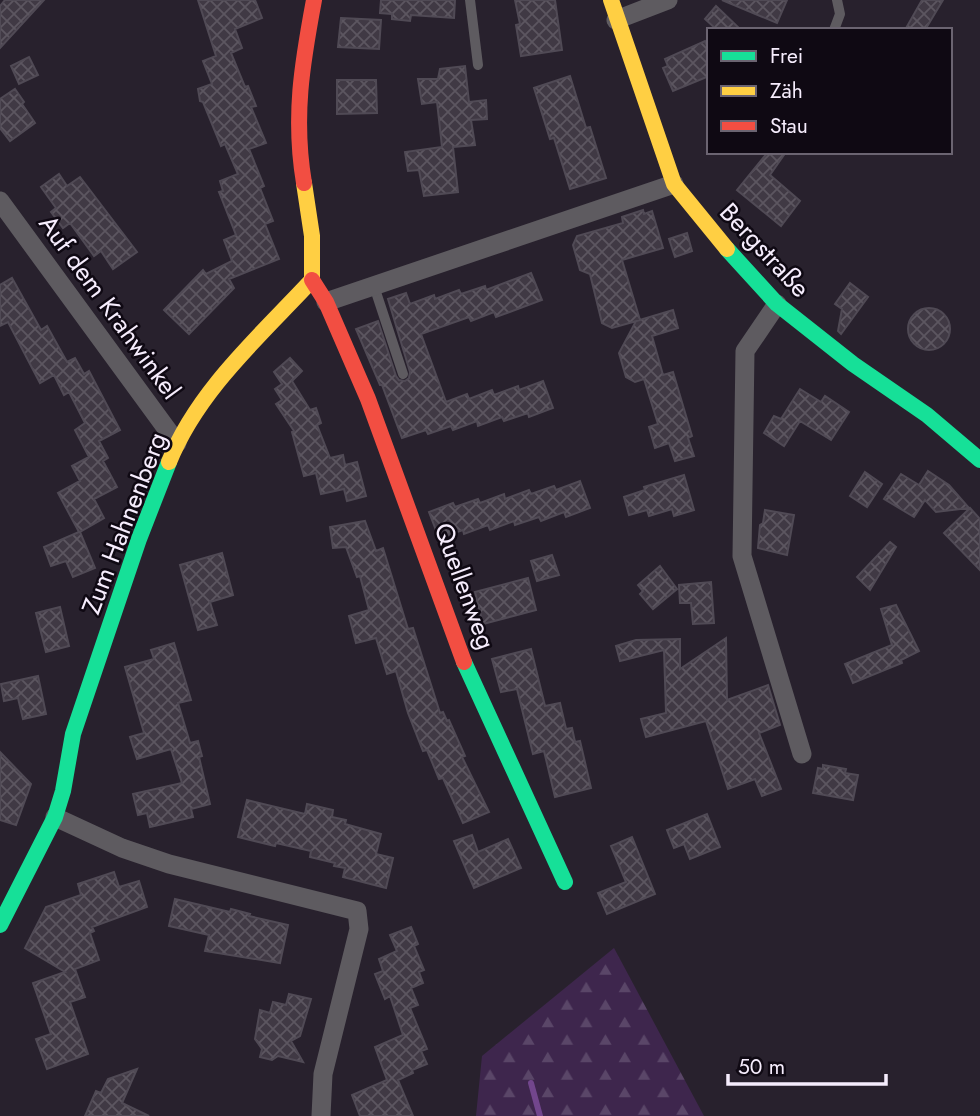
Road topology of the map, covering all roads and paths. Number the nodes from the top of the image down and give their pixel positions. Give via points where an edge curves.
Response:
1 (314, 0) edge
2 (470, 0) edge
3 (611, 0) edge
4 (668, 0) edge
5 (837, 0) edge
6 (616, 20) junction
7 (835, 28) edge
8 (478, 65) dead end
9 (674, 184) junction
10 (0, 201) edge
11 (312, 280) junction
12 (374, 286) junction
13 (326, 302) junction
14 (777, 304) junction
15 (403, 374) dead end
16 (177, 443) junction
17 (980, 460) edge
18 (802, 754) dead end
19 (55, 817) junction
20 (565, 882) dead end
21 (2, 915) edge
22 (321, 1116) edge

1 - 11 street via 301,68 298,146 312,236
2 - 8 lane
3 - 6 street, Bergstraße
4 - 6 street
5 - 7 lane via 840,14
6 - 9 street, Bergstraße
9 - 12 street
9 - 14 street, Bergstraße
10 - 16 street, Auf dem Krahwinkel
11 - 13 street, Quellenweg
11 - 16 street, Zum Hahnenberg via 215,384
12 - 13 street
12 - 15 lane
13 - 20 street, Quellenweg via 378,426 463,660
14 - 17 street, Bergstraße
14 - 18 street via 746,351 742,556
16 - 19 street, Zum Hahnenberg via 73,734
19 - 21 street, Zum Hahnenberg
19 - 22 street via 169,864 357,911 359,929 323,1074

